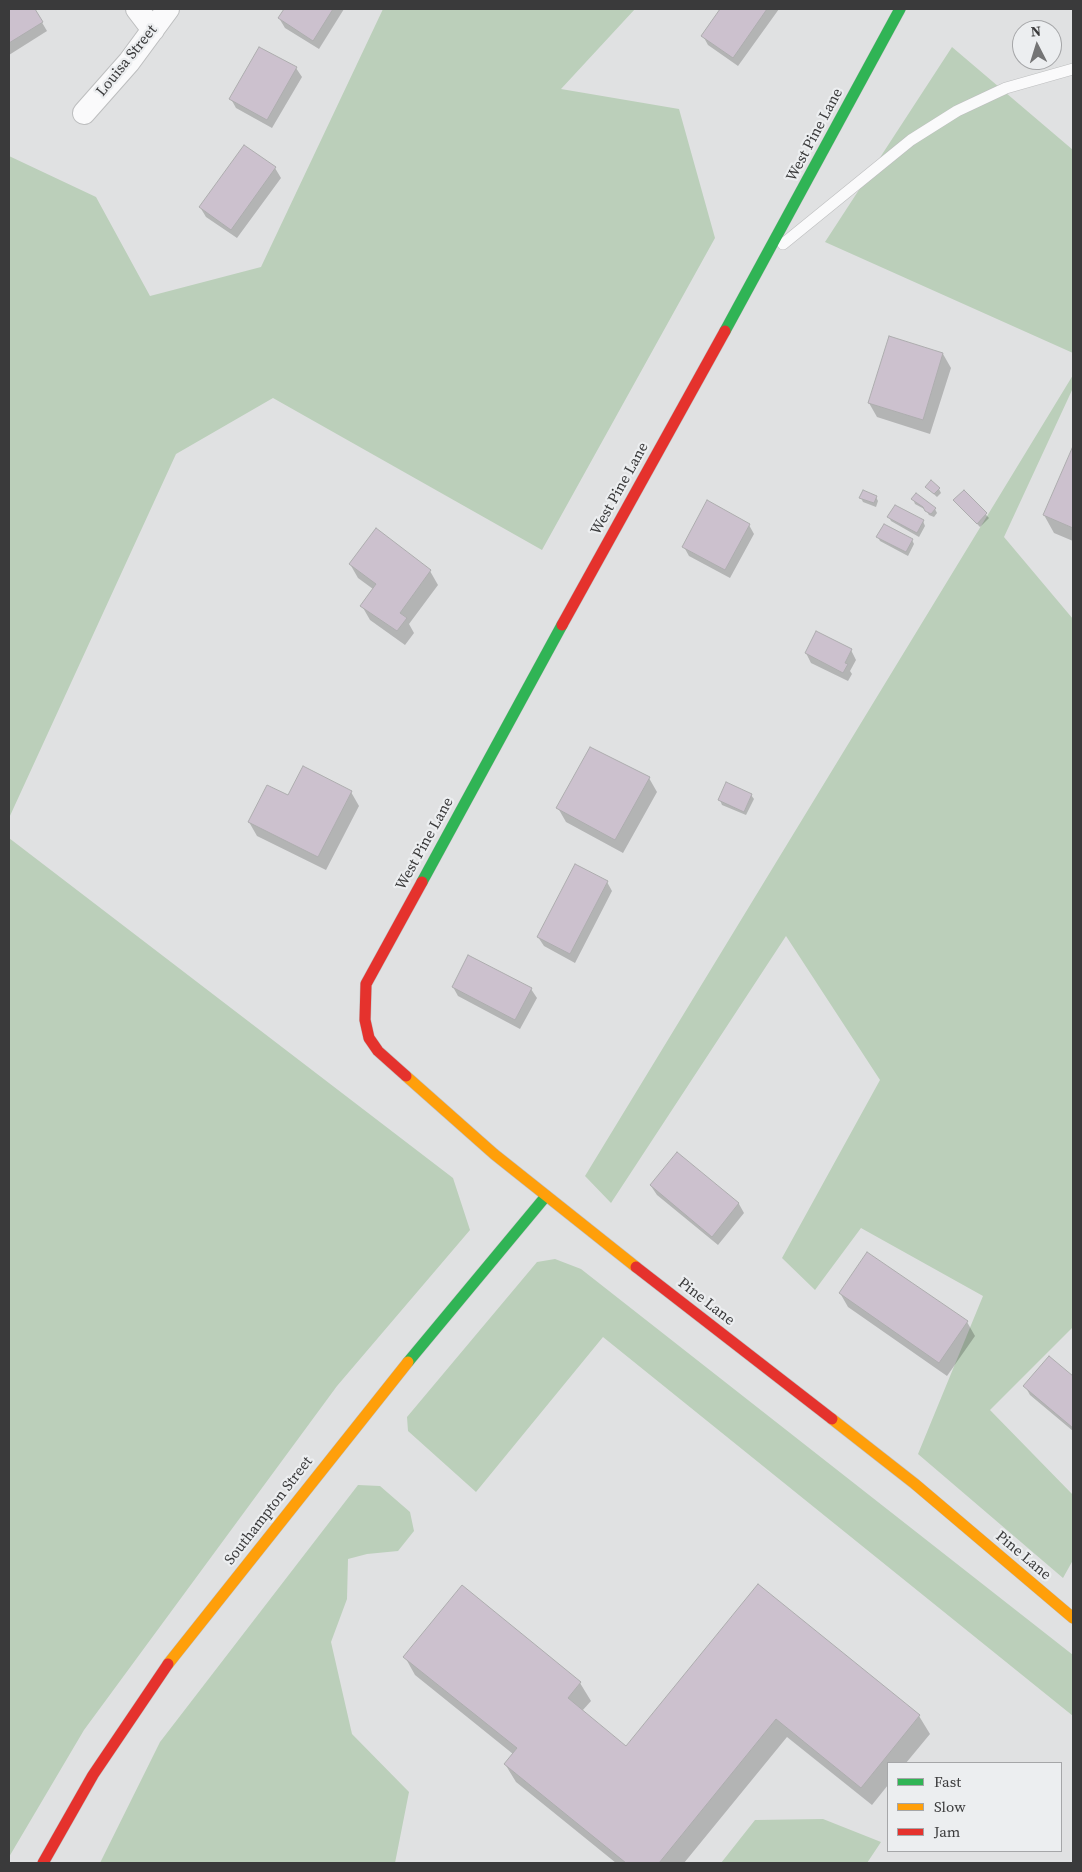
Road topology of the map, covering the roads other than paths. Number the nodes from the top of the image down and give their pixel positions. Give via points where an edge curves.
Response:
1 (137, 9) edge
2 (168, 9) edge
3 (900, 9) edge
4 (153, 30) junction
5 (1073, 69) edge
6 (84, 113) dead end
7 (766, 258) junction
8 (366, 984) joint
9 (546, 1196) junction
10 (1073, 1618) edge
11 (43, 1863) edge

1 - 4 street
2 - 4 street, Louisa Street
3 - 7 street, West Pine Lane
4 - 6 street, Louisa Street
5 - 7 lane via 1006,88 949,116 911,140
7 - 8 street, West Pine Lane
8 - 9 street, Pine Lane via 365,1020 378,1052
9 - 10 street, Pine Lane via 915,1484
9 - 11 street, Southampton Street via 382,1391 158,1678 93,1775

